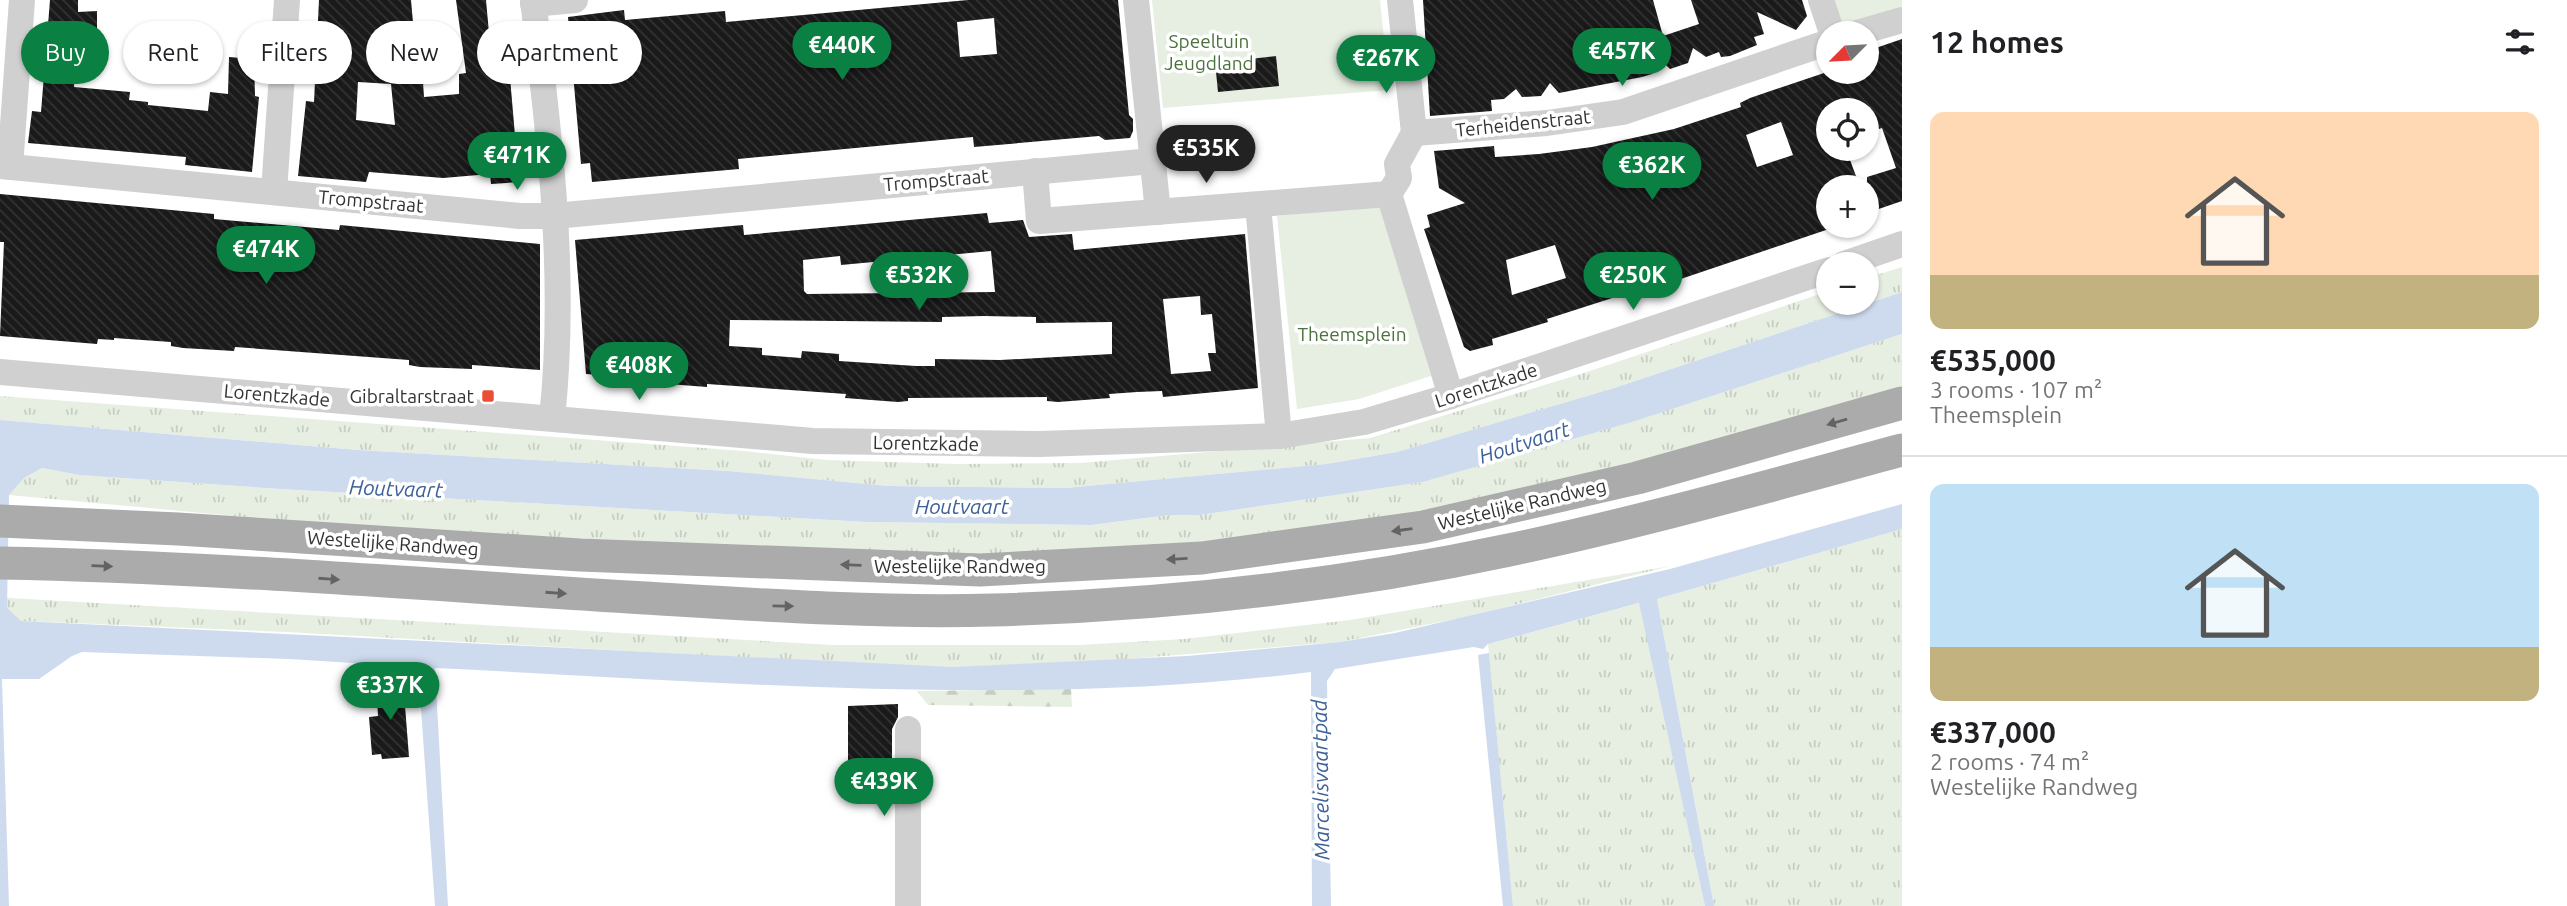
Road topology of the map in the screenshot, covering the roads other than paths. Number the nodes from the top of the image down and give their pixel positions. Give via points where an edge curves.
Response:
1 (22, 0) edge
2 (287, 0) edge
3 (575, 0) edge
4 (1136, 0) edge
5 (1400, 0) edge
6 (1821, 0) edge
7 (528, 6) edge
8 (1902, 20) edge
9 (1828, 21) edge
10 (1880, 26) edge
11 (1816, 46) edge
12 (1414, 133) junction
13 (1153, 161) junction
14 (5, 166) edge
15 (1035, 172) junction
16 (274, 192) junction
17 (1389, 194) junction
18 (1258, 205) junction
19 (1158, 212) junction
20 (554, 216) junction
21 (1902, 244) edge
22 (1879, 252) edge
23 (1816, 274) edge
24 (0, 372) edge
25 (1451, 396) junction
26 (1902, 402) edge
27 (552, 418) junction
28 (1279, 436) junction
29 (1902, 450) edge
30 (16, 521) edge
31 (0, 563) edge
32 (908, 729) dead end
33 (908, 906) edge

1 - 14 street
2 - 16 street
3 - 7 street
4 - 13 street
5 - 12 street
6 - 9 street
7 - 20 street
8 - 10 street
11 - 12 street, Terheidenstraat via 1623,112
12 - 17 street via 1397,164 1399,178
13 - 15 street, Trompstraat
13 - 19 street
14 - 16 street, Trompstraat
15 - 19 street via 1039,222
15 - 20 street, Trompstraat
16 - 20 street, Trompstraat
17 - 18 street
17 - 25 street
18 - 19 street
18 - 28 street
20 - 27 street via 560,309
21 - 22 street
23 - 25 street, Lorentzkade
24 - 27 street, Lorentzkade
25 - 28 street, Lorentzkade via 1364,422
26 -> 30 main road, Westelijke Randweg via 1637,478 1423,527 1202,558 980,570 580,555
27 - 28 street, Lorentzkade via 813,441 1040,444
31 -> 29 main road, Westelijke Randweg via 775,606 990,610 1171,600 1364,576 1507,551
32 - 33 street

